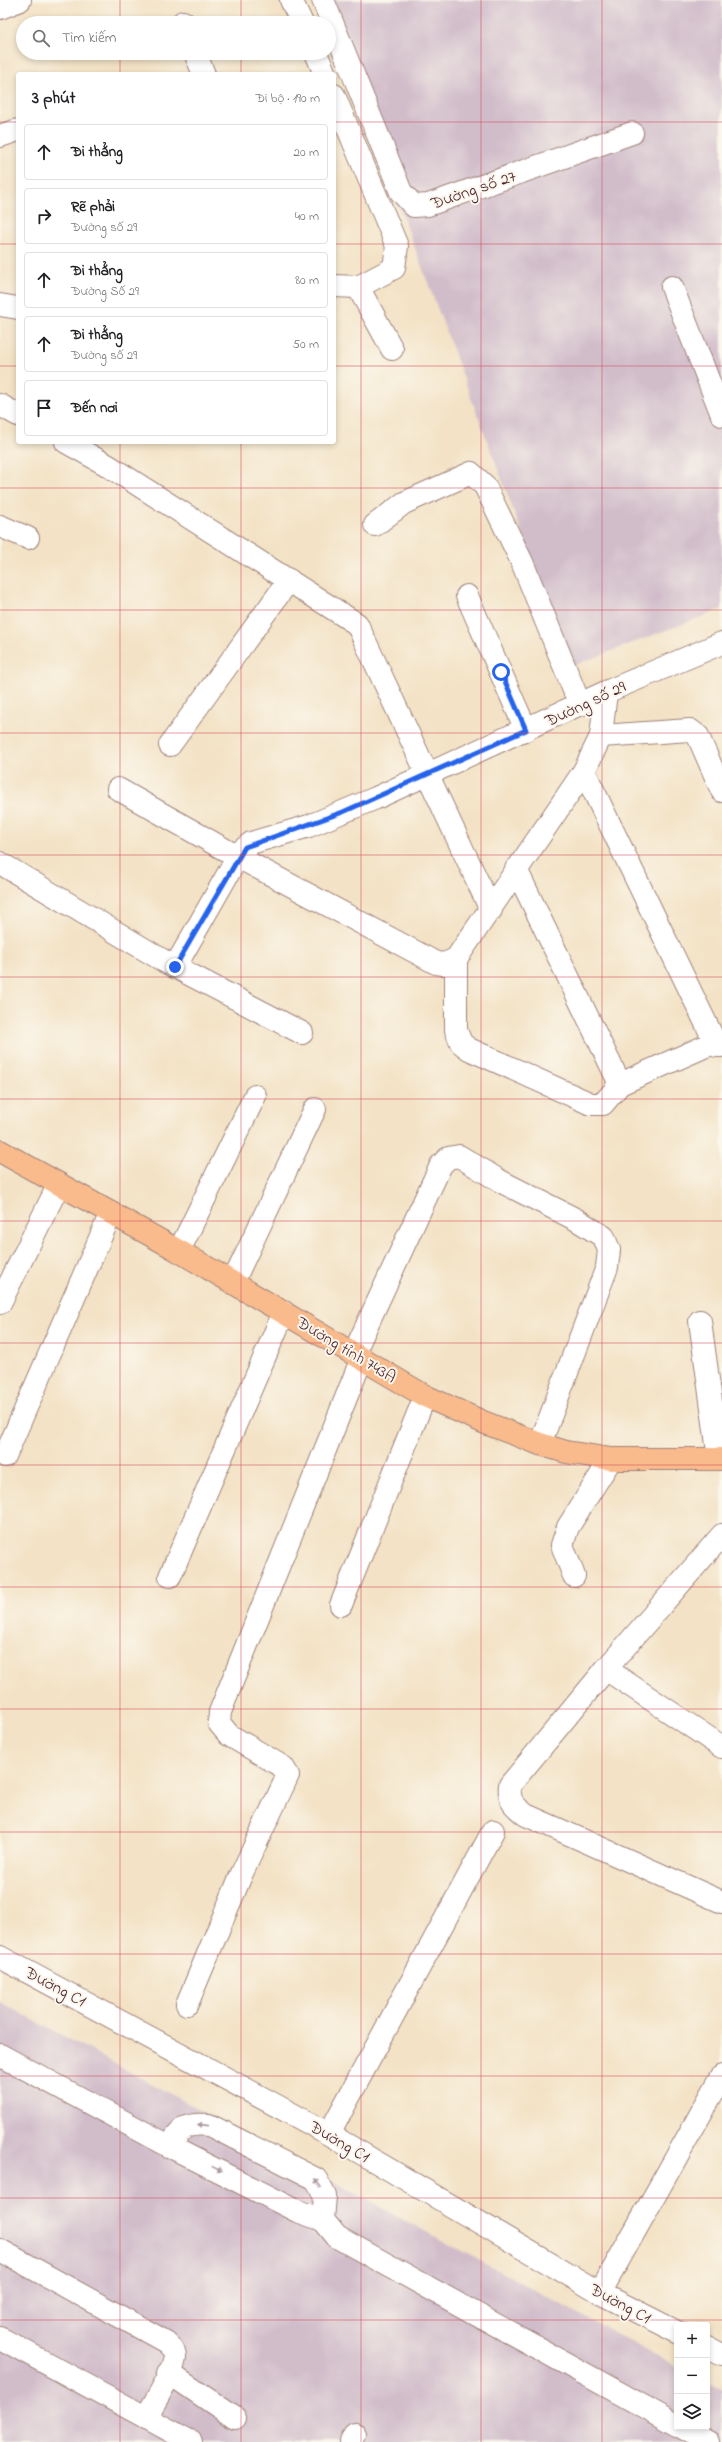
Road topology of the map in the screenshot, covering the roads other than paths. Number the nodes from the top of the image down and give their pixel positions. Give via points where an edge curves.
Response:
1 (20, 0) edge
2 (291, 0) edge
3 (323, 0) edge
4 (0, 8) edge
5 (299, 16) edge
6 (330, 16) edge
7 (336, 32) edge
8 (198, 60) edge
9 (319, 60) edge
10 (203, 72) edge
11 (324, 72) edge
12 (336, 100) edge
13 (16, 131) edge
14 (632, 133) dead end
15 (0, 136) edge
16 (336, 286) edge
17 (358, 287) junction
18 (672, 287) dead end
19 (0, 305) edge
20 (16, 308) edge
21 (392, 349) dead end
22 (0, 404) edge
23 (16, 414) edge
24 (722, 415) edge
25 (69, 444) edge
26 (375, 525) dead end
27 (0, 526) edge
28 (28, 538) dead end
29 (289, 580) junction
30 (467, 596) dead end
31 (722, 643) edge
32 (606, 692) junction
33 (580, 705) junction
34 (526, 730) junction
35 (600, 736) junction
36 (170, 745) dead end
37 (584, 771) junction
38 (428, 776) junction
39 (118, 789) dead end
40 (722, 791) edge
41 (238, 857) junction
42 (0, 863) edge
43 (516, 869) junction
44 (491, 910) junction
45 (456, 959) junction
46 (175, 967) junction
47 (302, 1033) dead end
48 (718, 1044) edge
49 (620, 1084) junction
50 (255, 1096) dead end
51 (315, 1109) dead end
52 (0, 1151) edge
53 (59, 1184) junction
54 (111, 1213) junction
55 (180, 1251) junction
56 (233, 1282) junction
57 (0, 1303) edge
58 (284, 1312) junction
59 (700, 1321) dead end
60 (358, 1355) junction
61 (425, 1396) junction
62 (540, 1444) junction
63 (4, 1456) dead end
64 (721, 1459) edge
65 (611, 1460) junction
66 (722, 1535) edge
67 (170, 1576) dead end
68 (574, 1576) dead end
69 (340, 1605) dead end
70 (606, 1669) junction
71 (722, 1747) edge
72 (493, 1831) dead end
73 (722, 1902) edge
74 (0, 1957) edge
75 (187, 2004) dead end
76 (0, 2055) edge
77 (722, 2076) edge
78 (329, 2134) junction
79 (170, 2146) junction
80 (323, 2220) junction
81 (0, 2250) edge
82 (600, 2293) junction
83 (674, 2330) edge
84 (0, 2338) edge
85 (710, 2349) edge
86 (722, 2355) edge
87 (169, 2373) junction
88 (146, 2418) junction
89 (235, 2418) dead end
90 (674, 2423) edge
91 (686, 2430) edge
92 (191, 2442) edge
93 (708, 2442) edge

1 - 4 street
2 - 5 street
3 - 6 street, Đường số 27
7 - 14 street, Đường số 27 via 401,192 414,206 428,205
8 - 10 street
9 - 11 street
12 - 17 street via 397,246 394,268
13 - 15 street
16 - 17 street
17 - 21 street
18 - 24 street
19 - 20 street
22 - 23 street
25 - 29 street
26 - 33 street via 404,503 470,473 475,477 485,486 522,562
27 - 28 street
29 - 36 street
29 - 38 street via 357,624
30 - 34 street
31 - 32 street, Đường số 29
32 - 33 street, Đường số 29
32 - 35 street
33 - 34 street, Đường số 29
34 - 38 street, Đường số 29
35 - 37 street
35 - 40 street via 690,730 698,736
37 - 43 street
37 - 48 street
38 - 41 street via 309,826 251,843
38 - 44 street
39 - 41 street
41 - 45 street via 436,963 444,964
41 - 46 street
42 - 46 street
43 - 44 street
43 - 49 street
44 - 45 street
45 - 49 street via 456,1030 461,1042 469,1049 591,1104 602,1104
46 - 47 street
48 - 49 street
50 - 55 street
51 - 56 street
52 - 53 main road, Đường tỉnh 743A
53 - 54 main road, Đường tỉnh 743A
53 - 57 street
54 - 55 main road, Đường tỉnh 743A
54 - 63 street
55 - 56 main road, Đường tỉnh 743A
56 - 58 main road, Đường tỉnh 743A
58 - 60 main road, Đường tỉnh 743A
58 - 67 street
59 - 64 street
60 - 61 main road, Đường tỉnh 743A
60 - 62 street via 441,1165 448,1158 459,1156 577,1220 604,1237 609,1250 607,1267
60 - 75 street via 220,1712 219,1723 230,1734 283,1767 288,1775 242,1873
61 - 62 main road, Đường tỉnh 743A
61 - 69 street
62 - 65 main road, Đường tỉnh 743A via 566,1452
64 - 65 main road, Đường tỉnh 743A
65 - 68 street via 568,1528 562,1544
66 - 70 street
70 - 71 street
70 - 73 street via 510,1786 512,1805 526,1815
72 - 78 street
74 - 78 street, Đường C1
76 - 79 street
77 - 82 street
78 - 82 street, Đường C1
79 -> 80 street via 297,2211
80 -> 79 street via 325,2196 316,2179 209,2125 193,2124 182,2128
80 - 90 street via 337,2237
81 - 87 street via 166,2342 176,2357
82 - 83 street, Đường C1
84 - 88 street
85 - 86 street
87 - 88 street
87 - 89 street
88 - 92 street
91 - 93 street

